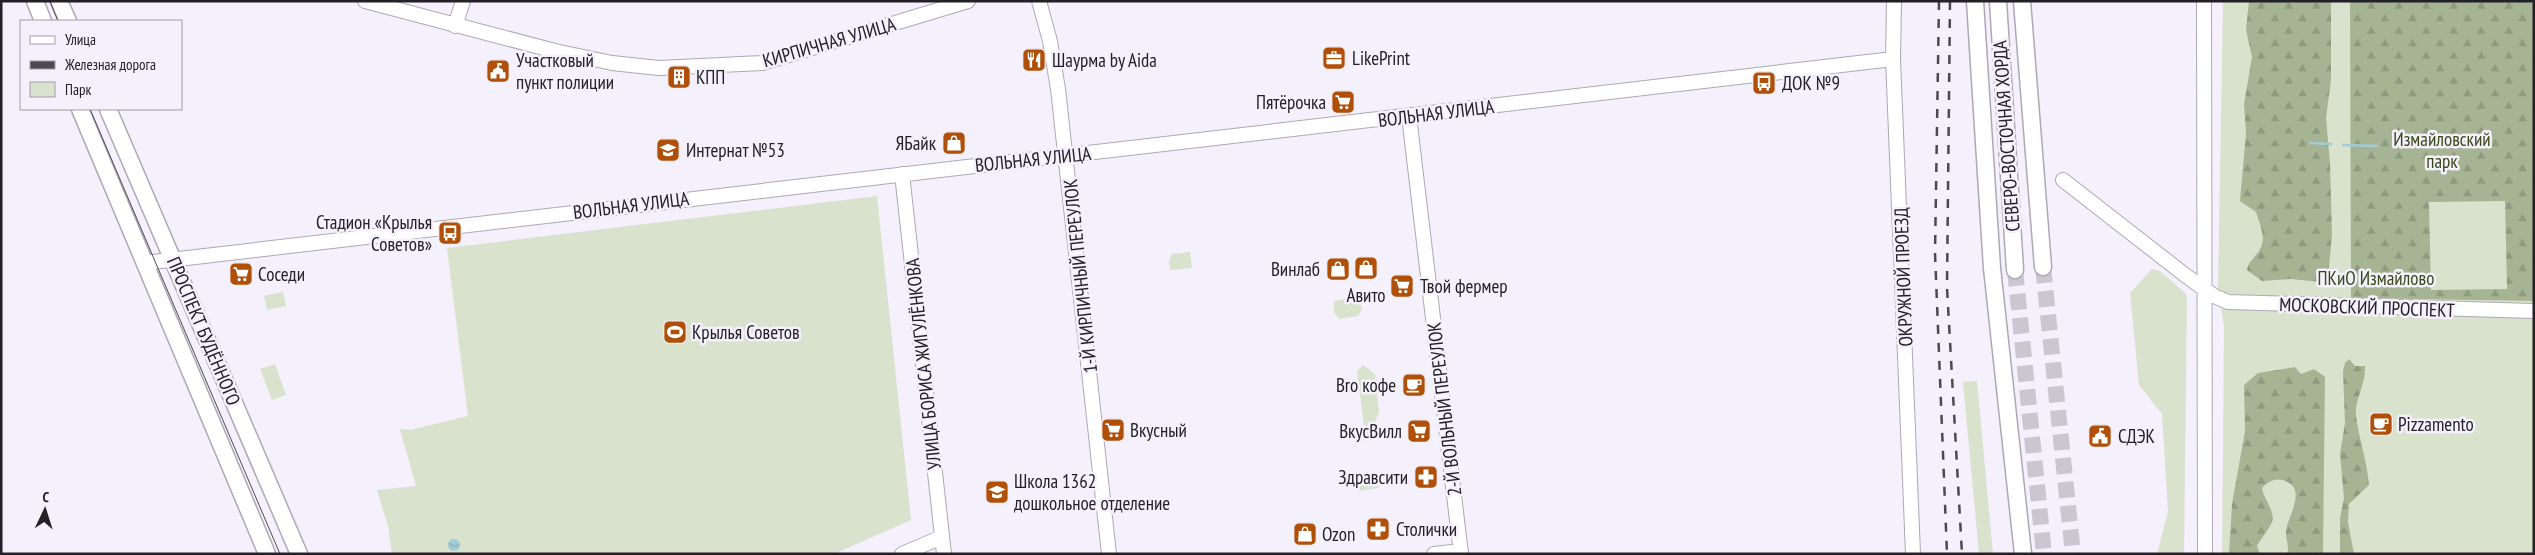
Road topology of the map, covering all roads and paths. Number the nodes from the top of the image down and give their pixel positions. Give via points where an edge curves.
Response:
1 (34, 1) edge
2 (59, 1) edge
3 (365, 1) edge
4 (463, 1) edge
5 (968, 1) edge
6 (1038, 1) edge
7 (1894, 1) edge
8 (1975, 1) edge
9 (1998, 1) edge
10 (2022, 1) edge
11 (2204, 1) edge
12 (43, 20) edge
13 (68, 20) edge
14 (455, 26) junction
15 (1893, 59) junction
16 (80, 110) edge
17 (108, 110) edge
18 (1409, 116) junction
19 (1067, 155) junction
20 (902, 174) junction
21 (2063, 180) dead end
22 (174, 260) junction
23 (144, 263) junction
24 (2043, 267) tunnel mouth
25 (2015, 270) tunnel mouth
26 (2205, 290) junction
27 (2534, 311) edge
28 (942, 537) junction
29 (1461, 552) edge
30 (267, 554) edge
31 (299, 554) edge
32 (902, 554) edge
33 (944, 554) edge
34 (1109, 554) edge
35 (1434, 554) edge
36 (1913, 554) edge
37 (2024, 554) edge
38 (2205, 554) edge

1 - 12 main road
2 - 13 main road
3 - 14 street, КИРПИЧНАЯ УЛИЦА
4 - 14 street
5 - 14 street, КИРПИЧНАЯ УЛИЦА via 762,63 702,67 659,68 612,63
6 - 19 street, 1-Й КИРПИЧНЫЙ ПЕРЕУЛОК via 1055,68
7 - 15 street, ОКРУЖНОЙ ПРОЕЗД
8 - 37 main road via 1992,268
9 - 25 main road, СЕВЕРО-ВОСТОЧНАЯ ХОРДА
10 - 24 main road, СЕВЕРО-ВОСТОЧНАЯ ХОРДА
11 - 26 street
15 - 18 street, ВОЛЬНАЯ УЛИЦА
15 - 36 street, ОКРУЖНОЙ ПРОЕЗД
16 - 23 main road, ПРОСПЕКТ БУДЁННОГО
17 - 22 main road, ПРОСПЕКТ БУДЁННОГО
18 - 19 street, ВОЛЬНАЯ УЛИЦА
18 - 29 street, 2-Й ВОЛЬНЫЙ ПЕРЕУЛОК
19 - 20 street, ВОЛЬНАЯ УЛИЦА
19 - 34 street, 1-Й КИРПИЧНЫЙ ПЕРЕУЛОК
20 - 22 street, ВОЛЬНАЯ УЛИЦА
20 - 28 street, УЛИЦА БОРИСА ЖИГУЛЁНКОВА
21 - 26 street, МОСКОВСКИЙ ПРОСПЕКТ
22 - 23 street, ВОЛЬНАЯ УЛИЦА
22 - 31 main road, ПРОСПЕКТ БУДЁННОГО
23 - 30 main road, ПРОСПЕКТ БУДЁННОГО
26 - 27 street, МОСКОВСКИЙ ПРОСПЕКТ via 2220,300 2235,303
26 - 38 street
28 - 32 street
28 - 33 street, УЛИЦА БОРИСА ЖИГУЛЁНКОВА
29 - 35 street

